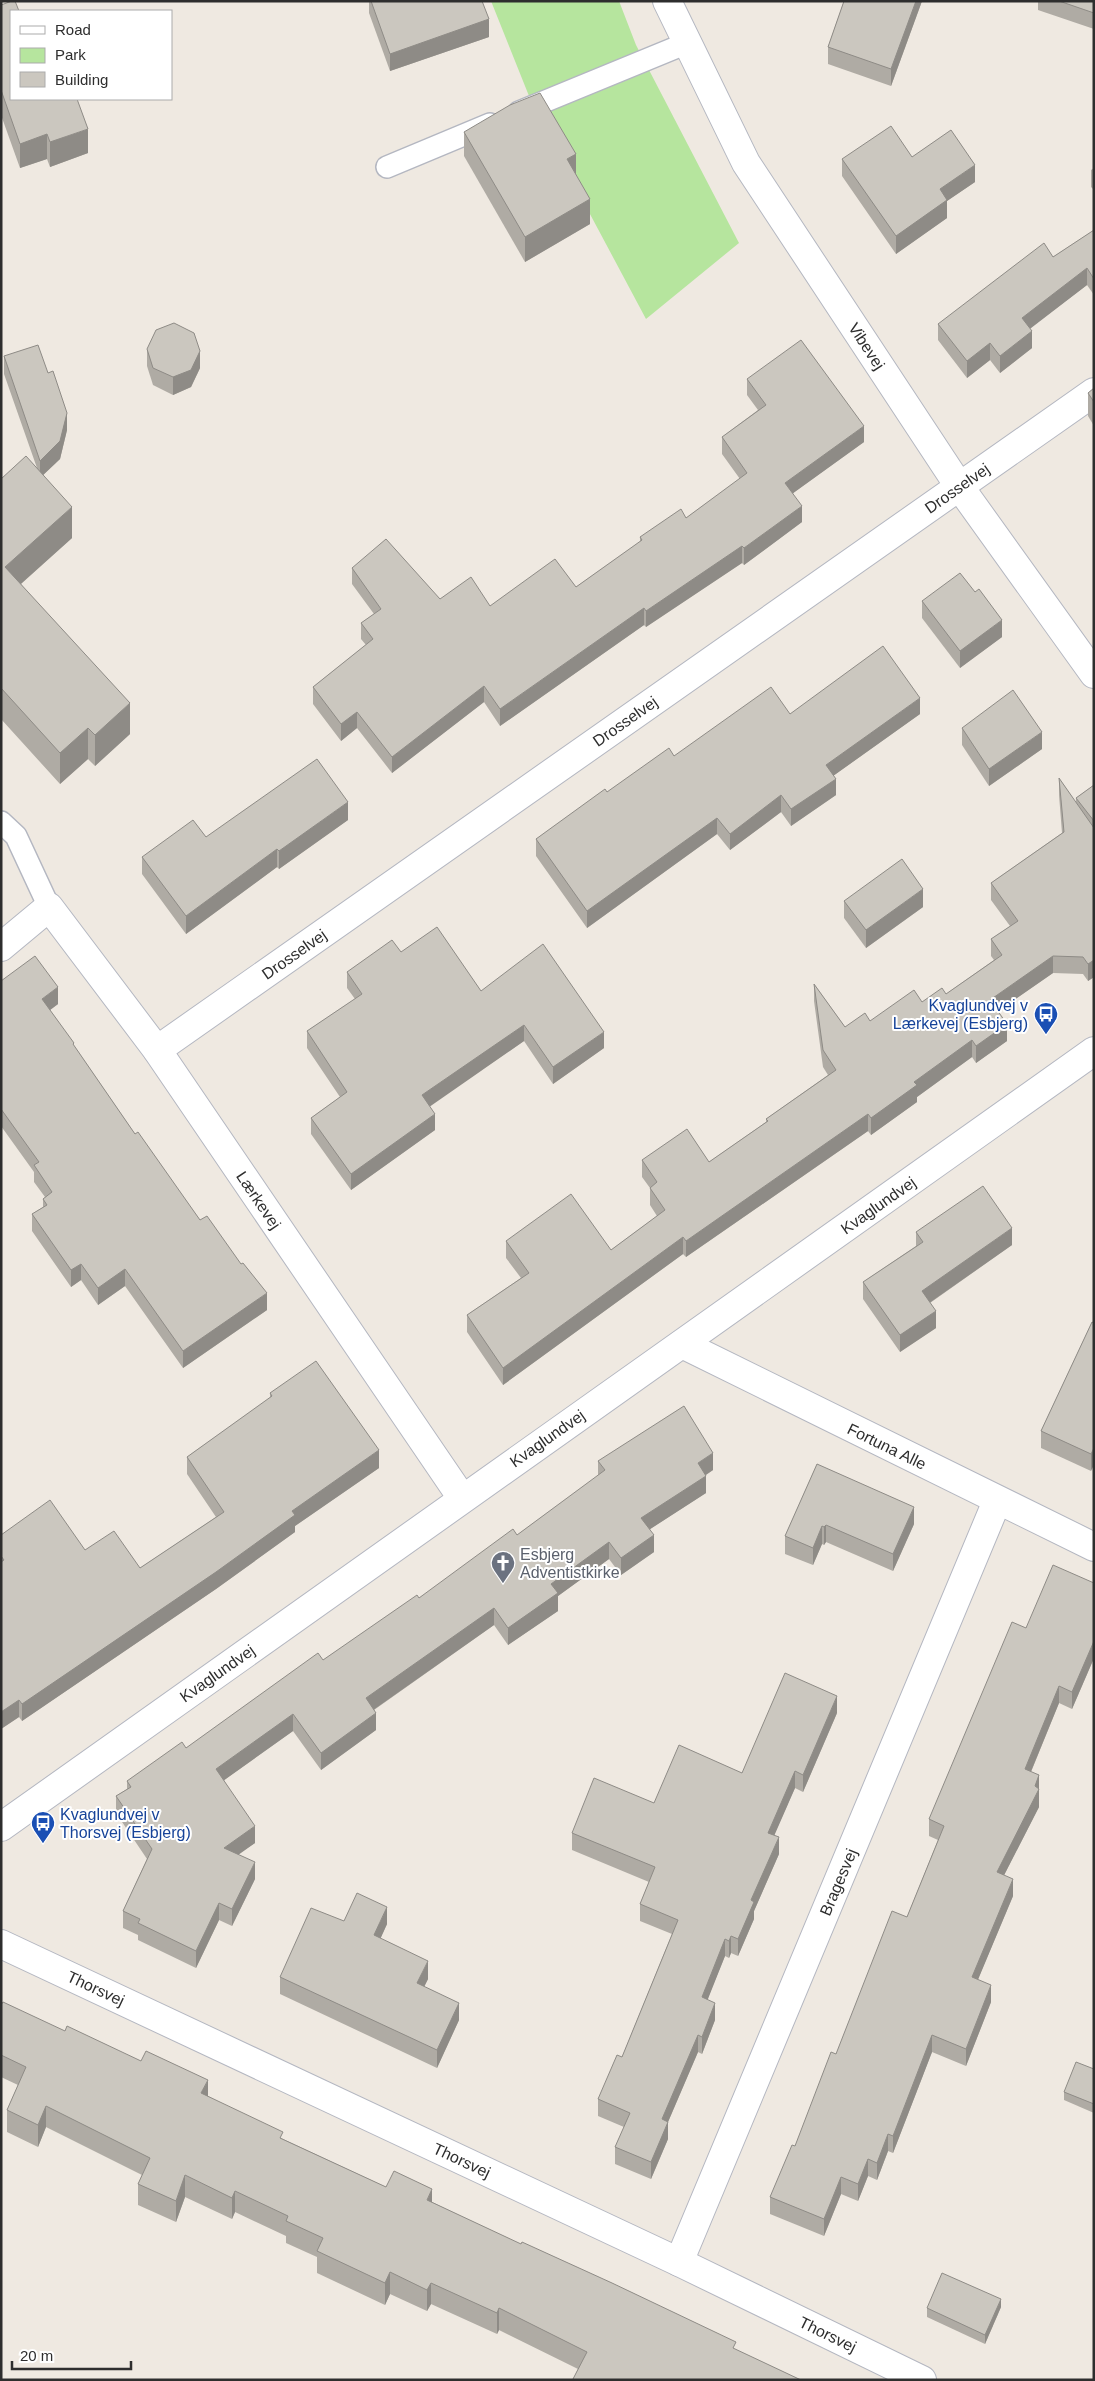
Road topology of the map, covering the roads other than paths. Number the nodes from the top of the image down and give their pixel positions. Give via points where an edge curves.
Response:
1 (667, 1) edge
2 (687, 43) junction
3 (387, 167) dead end
4 (1094, 392) edge
5 (959, 486) junction
6 (1094, 674) edge
7 (1, 822) edge
8 (49, 907) junction
9 (1, 947) edge
10 (157, 1050) junction
11 (1094, 1052) edge
12 (682, 1344) junction
13 (462, 1498) junction
14 (997, 1501) junction
15 (1094, 1547) edge
16 (1, 1827) edge
17 (1, 1944) edge
18 (679, 2262) junction
19 (922, 2380) edge

1 - 2 street, Vibevej
2 - 3 lane
2 - 5 street, Vibevej via 746,163
4 - 5 street, Drosselvej
5 - 6 street, Vibevej
5 - 10 street, Drosselvej
7 - 8 lane via 16,836
8 - 9 street
8 - 10 street, Lærkevej
10 - 13 street, Lærkevej
11 - 12 street, Kvaglundvej
12 - 13 street, Kvaglundvej
12 - 14 street, Fortuna Alle
13 - 16 street, Kvaglundvej
14 - 15 street, Fortuna Alle
14 - 18 street, Bragesvej
17 - 18 street, Thorsvej
18 - 19 street, Thorsvej

